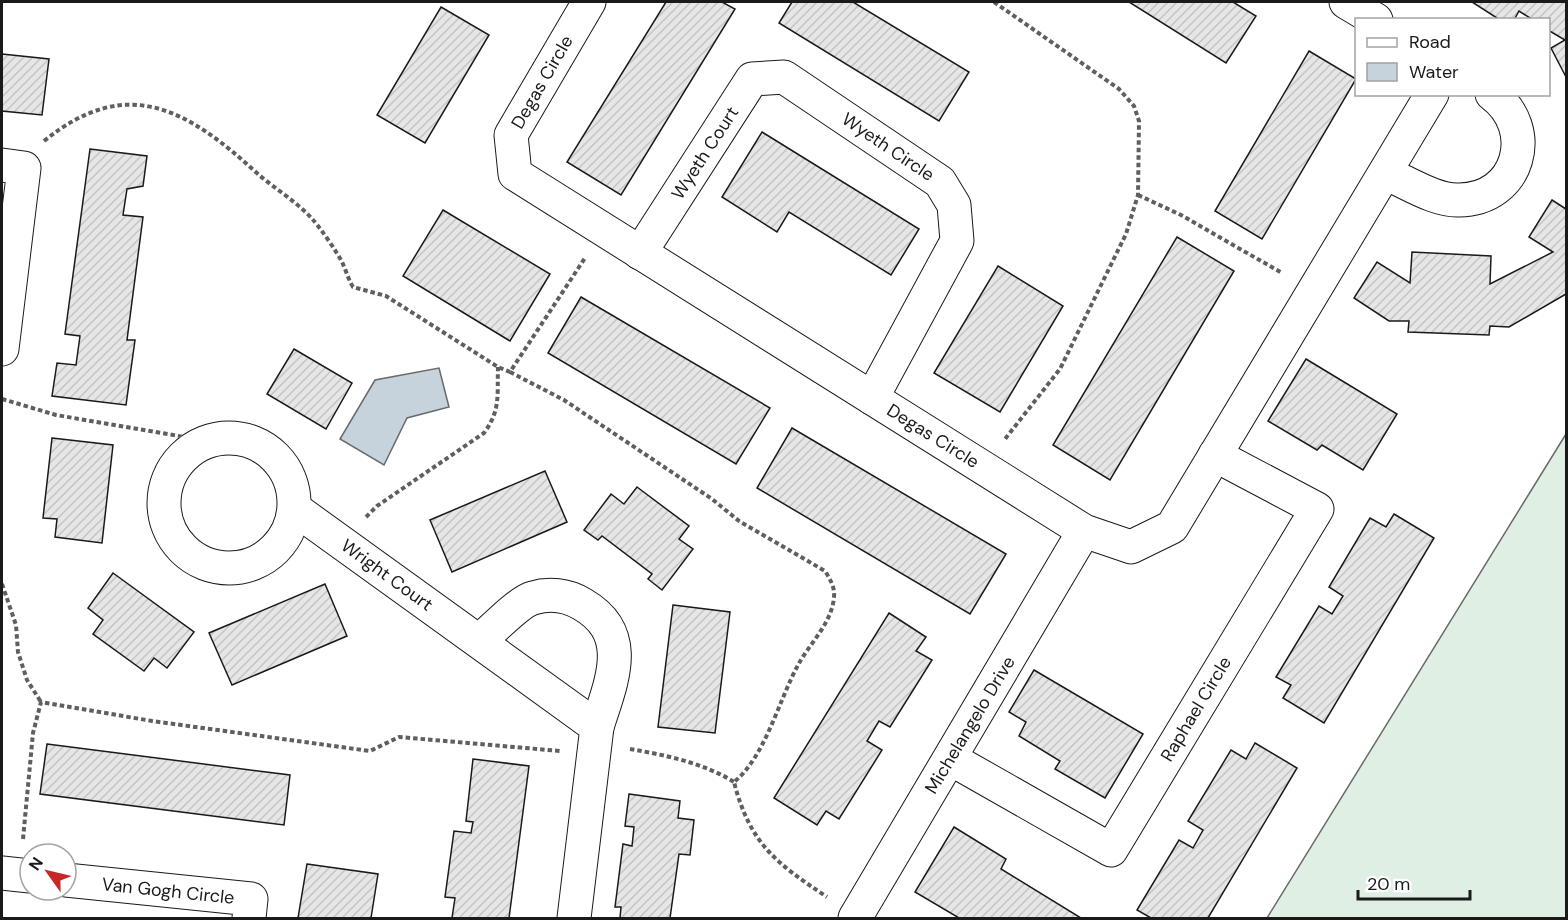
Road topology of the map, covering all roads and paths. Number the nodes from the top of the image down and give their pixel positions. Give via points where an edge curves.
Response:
1 (590, 2) edge
2 (994, 2) edge
3 (1346, 2) edge
4 (1373, 18) edge
5 (784, 77) joint
6 (1431, 96) edge
7 (1494, 96) edge
8 (13, 167) edge
9 (1385, 173) junction
10 (1138, 195) junction
11 (604, 230) junction
12 (640, 253) junction
13 (1313, 292) junction
14 (2, 349) edge
15 (498, 367) junction
16 (510, 372) junction
17 (872, 398) junction
18 (2, 399) edge
19 (208, 441) junction
20 (1215, 455) junction
21 (982, 467) junction
22 (295, 509) junction
23 (1084, 531) junction
24 (344, 544) junction
25 (2, 584) edge
26 (479, 641) junction
27 (42, 702) junction
28 (595, 741) junction
29 (951, 759) junction
30 (734, 782) junction
31 (17, 875) edge
32 (78, 881) edge
33 (856, 917) edge
34 (249, 918) edge
35 (574, 918) edge

1 - 11 street, Degas Circle via 511,135 515,174
2 - 10 path via 1119,89 1134,106 1139,121
3 - 4 street
5 - 12 street, Wyeth Court via 752,79
5 - 17 street, Wyeth Circle via 940,182 954,205 957,241
6 - 9 street, Degas Circle
7 - 9 street via 1509,110 1519,145 1506,179 1492,192 1457,201
8 - 14 street
8 - 15 path via 65,124 95,108 156,106 220,139 313,220 342,261 353,287 386,296
9 - 13 street, Degas Circle
10 - 13 path via 1181,215
10 - 21 path via 1112,266 1060,369
11 - 12 street, Degas Circle
11 - 16 path
12 - 17 street, Degas Circle
13 - 20 street, Degas Circle
15 - 16 path
15 - 24 path via 498,407 484,434 377,506
16 - 30 path via 564,400 739,521 825,571 833,584 834,597 828,615 799,664 758,750
17 - 21 street, Degas Circle
18 - 19 path via 56,415
19 - 22 street via 235,437 260,444 280,460 292,484
19 - 22 street via 188,452 171,472 164,497 166,523 179,546 199,562 224,569 249,566 272,554 288,533
20 - 23 street, Degas Circle via 1172,527 1131,548
20 - 29 street, Raphael Circle via 1317,508 1111,850
21 - 23 street, Degas Circle
22 - 24 street, Wright Court
23 - 29 street, Michelangelo Drive
24 - 26 street, Wright Court
25 - 27 path via 16,625 24,670
26 - 28 street, Wright Court
26 - 28 street via 531,598 552,595 574,599 593,610 607,627 615,647 615,669
27 - 28 path via 370,751 399,738 536,748
27 - 31 path via 27,774
28 - 30 path via 717,771
28 - 35 street
29 - 33 street, Michelangelo Drive
30 - 33 path via 744,812 770,856
32 - 34 street, Van Gogh Circle via 251,899

